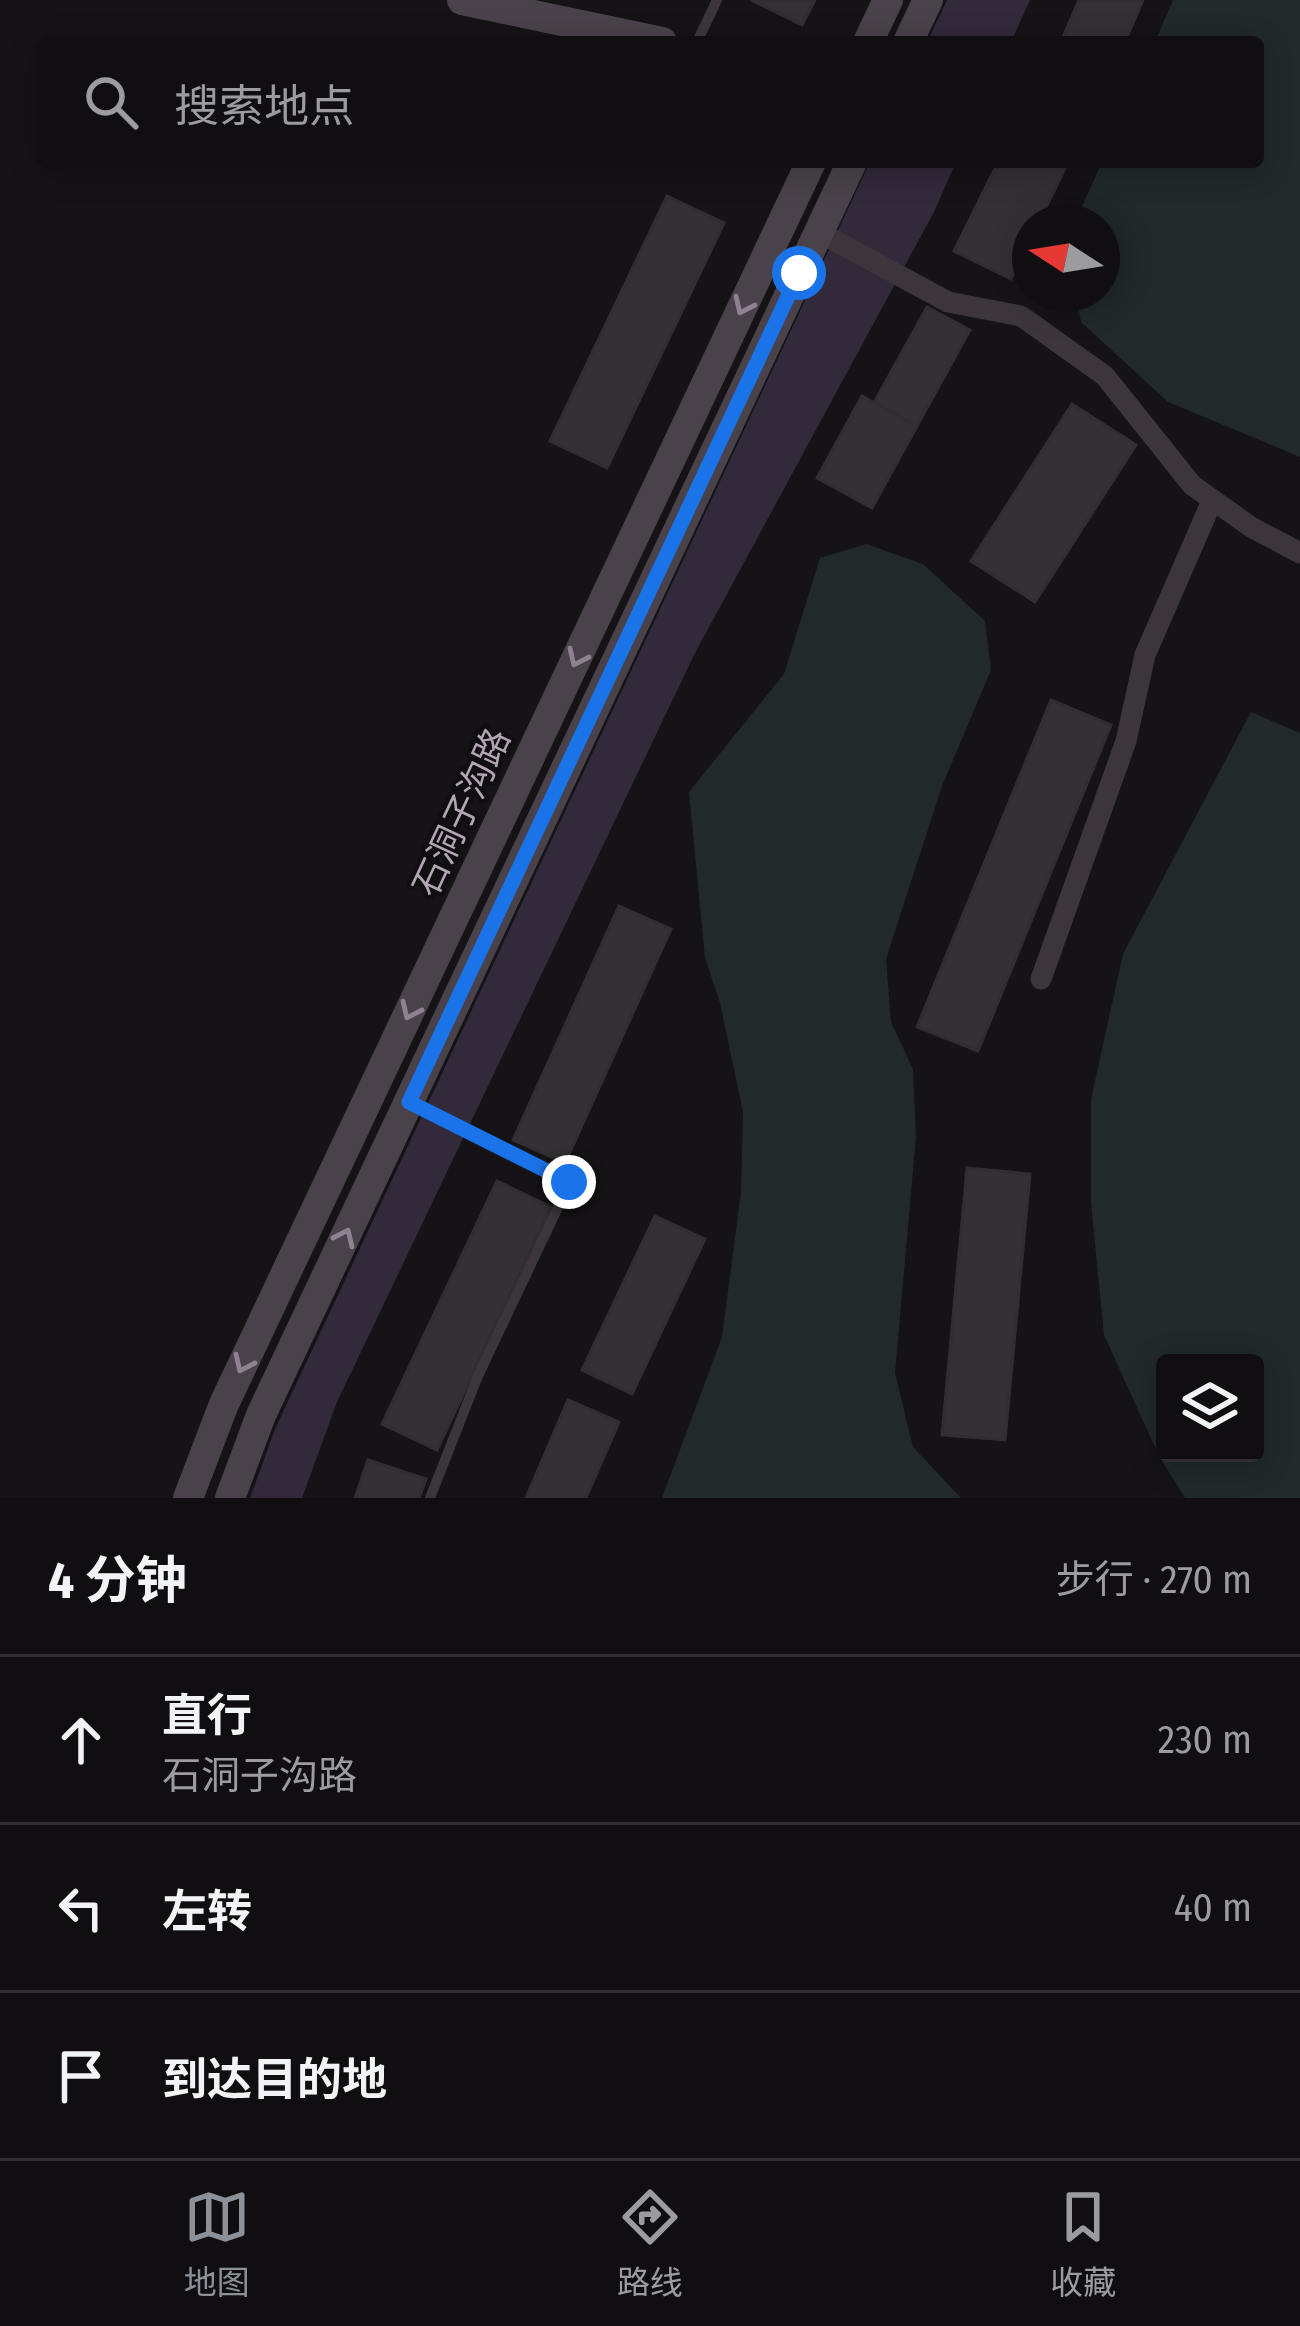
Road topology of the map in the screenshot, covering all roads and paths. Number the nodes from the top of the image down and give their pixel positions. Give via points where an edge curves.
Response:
1 (462, 0) edge
2 (717, 0) edge
3 (888, 0) edge
4 (928, 0) edge
5 (633, 36) edge
6 (700, 36) edge
7 (871, 36) edge
8 (911, 36) edge
9 (808, 168) edge
10 (850, 168) edge
11 (825, 235) junction
12 (1212, 501) junction
13 (1300, 553) edge
14 (1041, 980) dead end
15 (415, 1105) junction
16 (188, 1498) edge
17 (230, 1498) edge
18 (430, 1498) edge

1 - 5 main road
2 - 6 lane
3 - 7 main road
4 - 8 main road
9 -> 16 main road, 石洞子沟路 via 224,1404
10 - 11 main road
11 - 12 street via 948,302 1021,316 1105,376
11 - 15 main road
12 - 13 street
12 - 14 street via 1145,655 1126,741
17 -> 15 main road via 261,1415
15 - 18 lane via 569,1182

